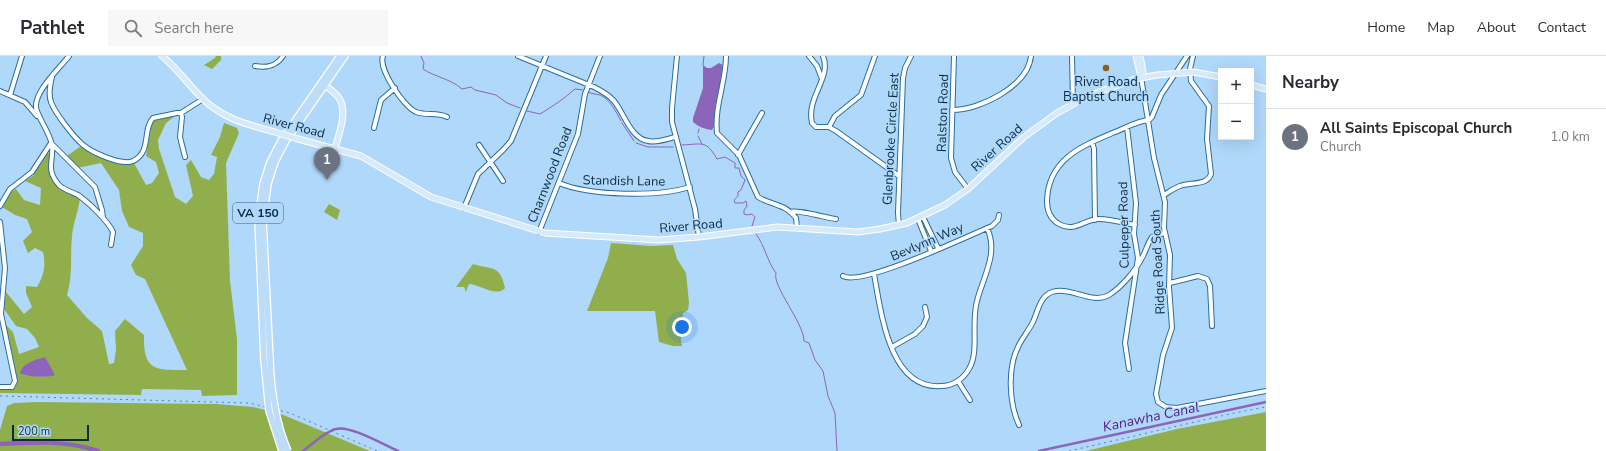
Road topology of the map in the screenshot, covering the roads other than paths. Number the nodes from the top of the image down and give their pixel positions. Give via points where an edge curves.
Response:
1 (22, 56) edge
2 (70, 56) edge
3 (283, 56) edge
4 (340, 56) edge
5 (346, 56) edge
6 (383, 56) edge
7 (518, 56) edge
8 (546, 56) edge
9 (600, 56) edge
10 (677, 56) edge
11 (726, 56) edge
12 (808, 56) edge
13 (823, 56) edge
14 (875, 56) edge
15 (910, 56) edge
16 (954, 56) edge
17 (1031, 56) edge
18 (1072, 56) edge
19 (1136, 56) edge
20 (1140, 56) edge
21 (1186, 56) edge
22 (1193, 56) edge
23 (166, 57) edge
24 (255, 66) dead end
25 (542, 66) junction
26 (1190, 72) junction
27 (1177, 73) junction
28 (52, 77) junction
29 (1141, 77) junction
30 (1218, 77) edge
31 (822, 79) junction
32 (323, 84) junction
33 (588, 84) junction
34 (1254, 86) edge
35 (395, 88) junction
36 (1266, 89) edge
37 (0, 91) edge
38 (10, 95) junction
39 (203, 99) junction
40 (1073, 103) junction
41 (952, 110) junction
42 (181, 113) junction
43 (762, 113) dead end
44 (447, 117) dead end
45 (40, 120) junction
46 (1149, 120) junction
47 (829, 127) junction
48 (1127, 127) junction
49 (374, 128) dead end
50 (676, 137) junction
51 (1092, 142) junction
52 (51, 143) junction
53 (479, 145) dead end
54 (335, 148) junction
55 (738, 155) junction
56 (185, 157) dead end
57 (491, 161) junction
58 (899, 176) junction
59 (503, 181) dead end
60 (559, 183) junction
61 (690, 187) junction
62 (968, 189) junction
63 (1164, 195) junction
64 (0, 206) edge
65 (464, 208) junction
66 (790, 212) junction
67 (999, 215) dead end
68 (920, 218) junction
69 (103, 219) junction
70 (836, 219) dead end
71 (1095, 220) junction
72 (0, 222) edge
73 (899, 225) junction
74 (1135, 225) junction
75 (797, 227) junction
76 (987, 228) junction
77 (539, 232) junction
78 (1164, 233) junction
79 (699, 237) junction
80 (111, 245) dead end
81 (938, 248) junction
82 (931, 251) junction
83 (1136, 267) junction
84 (874, 274) junction
85 (843, 276) dead end
86 (1170, 283) junction
87 (925, 307) dead end
88 (1212, 326) dead end
89 (892, 347) junction
90 (267, 360) junction
91 (1129, 369) dead end
92 (958, 381) junction
93 (0, 387) edge
94 (1266, 391) edge
95 (970, 400) dead end
96 (1019, 425) dead end
97 (282, 451) edge
98 (288, 451) edge

1 - 38 street
2 - 28 street
3 - 24 street via 270,66
4 - 32 highway
5 - 32 highway
6 - 35 street via 383,67
7 - 25 street
8 - 25 street
9 - 33 street, Charnwood Road
10 - 50 street via 672,112
11 - 55 street via 717,131
12 - 31 street via 817,66
13 - 31 street via 826,64
14 - 47 street via 861,95 835,116
15 - 58 street, Glenbrooke Circle East via 903,78
16 - 41 street, Ralston Road
17 - 41 street via 1024,75 1003,92 984,102
18 - 40 street
19 - 29 main road
20 - 29 main road via 1143,72
21 - 27 street
22 - 26 street
23 - 39 main road, River Road
25 - 33 street
25 - 57 street via 510,141
26 - 27 main road, River Road
26 - 30 main road, River Road
26 - 63 street via 1192,84 1209,106 1207,139 1211,174 1204,182 1180,186
27 - 29 main road, River Road
27 - 46 street via 1161,95
28 - 42 street via 51,102 76,138 91,150 118,161 131,161 141,154 146,143 148,125 153,118
28 - 45 street via 35,103
29 - 40 main road, River Road
29 - 46 street, Ridge Road South
31 - 47 street via 812,100 811,120 816,127
32 - 54 main road via 337,96 342,105 342,120
32 - 90 highway, VA 150 via 281,149 267,189 263,221
33 - 50 street via 614,100 638,137 654,142
33 - 60 street, Charnwood Road via 578,134
34 - 36 main road
35 - 44 street via 413,110
35 - 49 street via 381,100
37 - 38 street
38 - 45 street via 25,102
39 - 42 street
39 - 54 main road, River Road, bridge via 231,119
40 - 62 main road, River Road via 1013,146
41 - 62 street, Ralston Road via 952,164
42 - 56 street via 180,137
43 - 55 street
45 - 52 street
46 - 48 street
46 - 63 street, Ridge Road South via 1154,158
47 - 58 street
48 - 51 street
48 - 74 street, Culpeper Road via 1136,203
50 - 61 street
51 - 71 street
51 - 71 street via 1071,153 1059,167 1049,188 1048,210 1054,221 1064,227 1077,227
52 - 64 street via 32,172 10,189
52 - 69 street via 95,187
52 - 69 street via 50,168 54,177 62,187 81,197
53 - 57 street
54 - 65 main road, River Road via 376,163 425,194
55 - 66 street via 758,197 779,204
57 - 59 street
57 - 65 street via 476,177
58 - 73 street, Glenbrooke Circle East
60 - 61 street, Standish Lane via 582,191 604,192 665,193
60 - 77 street, Charnwood Road
61 - 79 street
62 - 68 main road, River Road
63 - 78 street, Ridge Road South
65 - 77 main road, River Road
66 - 70 street via 796,210
66 - 75 street via 796,218
67 - 76 street via 997,222
68 - 73 main road, River Road
68 - 81 street
68 - 82 street
69 - 80 street via 114,232
71 - 74 street
72 - 93 street via 5,275 1,314 15,381 12,387
73 - 75 main road, River Road via 850,232
74 - 83 street, Culpeper Road via 1138,258
75 - 79 main road, River Road
76 - 81 street, Bevlynn Way
76 - 92 street via 991,241 990,259 974,314 973,358 967,372
77 - 79 main road, River Road via 625,239
78 - 83 street via 1152,237
78 - 86 street, Ridge Road South via 1170,252
81 - 82 street, Bevlynn Way
82 - 84 street, Bevlynn Way
83 - 91 street, Culpeper Road via 1125,343
83 - 96 street via 1116,289 1101,298 1060,291 1049,294 1042,300 1032,325 1018,346 1014,360 1011,393 1014,414
84 - 85 street, Bevlynn Way via 850,278
84 - 89 street via 884,326
86 - 88 street via 1198,276 1207,279 1210,286
86 - 94 street, Ridge Road South via 1172,328 1163,355 1156,397 1162,406 1178,408
87 - 89 street via 927,317 918,331
89 - 92 street via 903,369 918,382 940,387
90 - 97 highway, VA 150, bridge via 269,411
90 - 98 highway, VA 150, bridge via 274,407
92 - 95 street

